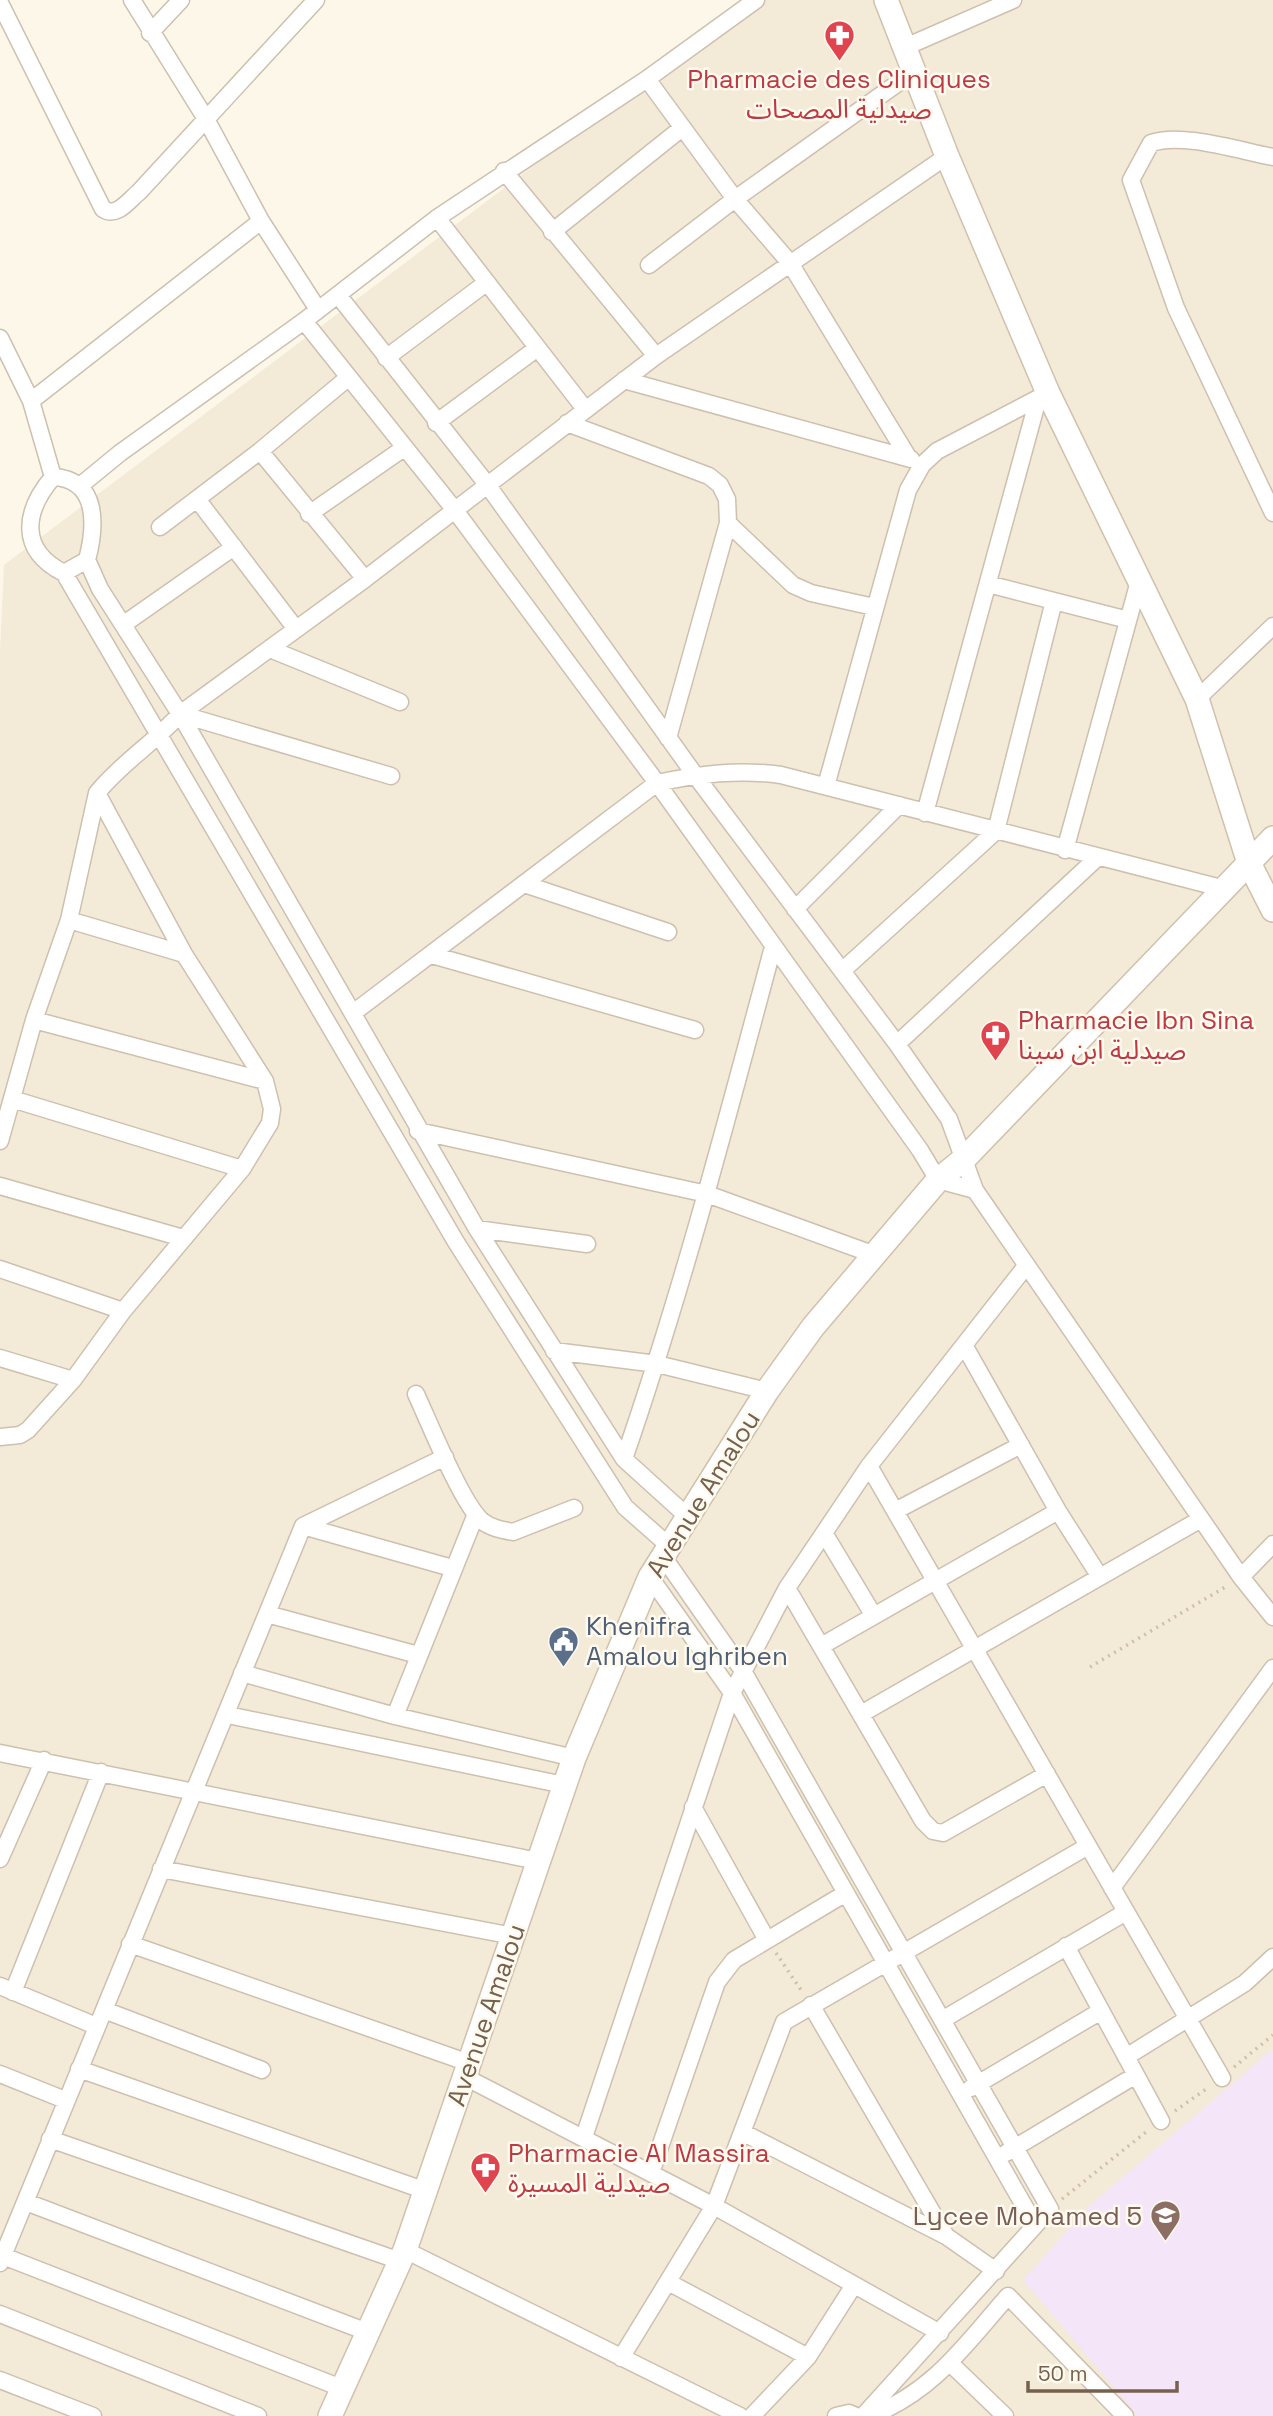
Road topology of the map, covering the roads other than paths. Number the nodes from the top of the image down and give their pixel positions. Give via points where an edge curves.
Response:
1 (132, 0) edge
2 (180, 0) edge
3 (316, 0) edge
4 (756, 0) edge
5 (886, 0) edge
6 (1013, 0) edge
7 (0, 3) edge
8 (150, 33) junction
9 (903, 48) junction
10 (912, 73) junction
11 (647, 79) junction
12 (206, 120) junction
13 (682, 128) junction
14 (947, 156) junction
15 (1273, 157) edge
16 (504, 171) junction
17 (735, 199) junction
18 (437, 218) junction
19 (261, 221) junction
20 (552, 232) junction
21 (790, 263) junction
22 (649, 265) dead end
23 (486, 283) junction
24 (338, 295) junction
25 (317, 308) junction
26 (304, 321) junction
27 (0, 338) edge
28 (536, 349) junction
29 (656, 356) junction
30 (386, 358) junction
31 (349, 377) junction
32 (624, 380) junction
33 (1043, 396) junction
34 (31, 401) junction
35 (585, 409) junction
36 (436, 423) junction
37 (567, 423) junction
38 (404, 448) junction
39 (260, 451) junction
40 (915, 461) junction
41 (53, 477) junction
42 (486, 484) junction
43 (82, 485) junction
44 (197, 499) junction
45 (454, 509) junction
46 (1273, 513) edge
47 (309, 514) junction
48 (728, 523) junction
49 (160, 527) dead end
50 (233, 547) junction
51 (87, 560) junction
52 (64, 573) junction
53 (365, 579) junction
54 (1139, 581) junction
55 (988, 584) junction
56 (1054, 601) junction
57 (874, 607) junction
58 (1128, 620) junction
59 (124, 624) junction
60 (1273, 626) edge
61 (296, 629) junction
62 (270, 649) junction
63 (1197, 699) junction
64 (400, 702) dead end
65 (180, 715) junction
66 (161, 735) junction
67 (668, 738) junction
68 (695, 775) junction
69 (391, 776) dead end
70 (657, 783) junction
71 (826, 786) junction
72 (97, 793) junction
73 (899, 805) junction
74 (925, 813) junction
75 (996, 831) junction
76 (1273, 838) edge
77 (1065, 850) junction
78 (1097, 858) junction
79 (1249, 863) junction
80 (524, 884) junction
81 (1225, 889) junction
82 (796, 909) junction
83 (1273, 910) edge
84 (69, 920) junction
85 (668, 932) dead end
86 (773, 947) junction
87 (184, 954) junction
88 (432, 955) junction
89 (842, 971) junction
90 (353, 1013) junction
91 (34, 1020) junction
92 (695, 1030) dead end
93 (897, 1044) junction
94 (265, 1082) junction
95 (12, 1098) junction
96 (418, 1131) junction
97 (0, 1141) edge
98 (964, 1158) junction
99 (242, 1168) junction
100 (938, 1180) junction
101 (0, 1186) edge
102 (975, 1189) junction
103 (707, 1194) junction
104 (477, 1229) junction
105 (183, 1238) junction
106 (587, 1244) dead end
107 (875, 1255) junction
108 (1027, 1266) junction
109 (0, 1269) edge
110 (123, 1311) junction
111 (964, 1345) junction
112 (554, 1351) junction
113 (0, 1358) edge
114 (657, 1364) junction
115 (73, 1380) junction
116 (767, 1391) junction
117 (416, 1394) dead end
118 (0, 1437) edge
119 (1021, 1446) junction
120 (445, 1457) junction
121 (624, 1459) junction
122 (869, 1466) junction
123 (574, 1508) dead end
124 (897, 1510) junction
125 (1058, 1511) junction
126 (476, 1514) junction
127 (687, 1516) junction
128 (1201, 1519) junction
129 (303, 1526) junction
130 (824, 1533) junction
131 (1273, 1544) edge
132 (665, 1550) junction
133 (452, 1568) junction
134 (650, 1577) junction
135 (1100, 1577) junction
136 (1241, 1577) junction
137 (937, 1583) junction
138 (788, 1588) junction
139 (267, 1614) junction
140 (874, 1616) junction
141 (1273, 1617) edge
142 (823, 1645) junction
143 (976, 1649) junction
144 (418, 1655) junction
145 (1273, 1668) edge
146 (743, 1671) junction
147 (242, 1673) junction
148 (732, 1693) junction
149 (861, 1714) junction
150 (228, 1715) junction
151 (395, 1716) junction
152 (0, 1753) edge
153 (574, 1758) junction
154 (44, 1760) junction
155 (101, 1772) junction
156 (1047, 1774) junction
157 (564, 1785) junction
158 (194, 1793) junction
159 (693, 1807) junction
160 (1088, 1846) junction
161 (0, 1859) edge
162 (538, 1861) junction
163 (161, 1869) junction
164 (1112, 1888) junction
165 (846, 1893) junction
166 (1126, 1912) junction
167 (513, 1936) junction
168 (767, 1940) junction
169 (130, 1944) junction
170 (1066, 1946) junction
171 (905, 1954) junction
172 (1273, 1957) edge
173 (886, 1964) junction
174 (6, 1989) edge
175 (811, 2005) junction
176 (104, 2010) junction
177 (1101, 2011) junction
178 (942, 2020) junction
179 (1188, 2020) junction
180 (96, 2026) junction
181 (1126, 2057) junction
182 (79, 2070) junction
183 (262, 2070) dead end
184 (467, 2070) junction
185 (0, 2074) edge
186 (1136, 2075) junction
187 (1222, 2078) dead end
188 (979, 2084) junction
189 (961, 2094) junction
190 (65, 2100) junction
191 (1161, 2120) dead end
192 (744, 2133) junction
193 (584, 2137) junction
194 (50, 2139) junction
195 (1015, 2148) junction
196 (997, 2158) junction
197 (651, 2172) junction
198 (426, 2191) junction
199 (26, 2202) junction
200 (715, 2206) junction
201 (1035, 2225) junction
202 (946, 2236) junction
203 (402, 2255) junction
204 (1, 2259) edge
205 (996, 2272) junction
206 (668, 2283) junction
207 (854, 2285) junction
208 (0, 2314) edge
209 (370, 2333) junction
210 (940, 2333) junction
211 (808, 2357) junction
212 (621, 2358) junction
213 (950, 2363) junction
214 (0, 2380) edge
215 (344, 2389) junction
216 (873, 2415) edge
217 (93, 2416) edge
218 (258, 2416) edge
219 (330, 2416) edge
220 (740, 2416) edge
221 (751, 2416) edge
222 (836, 2416) edge
223 (856, 2416) edge
224 (1005, 2416) edge
225 (1125, 2416) edge

1 - 8 street
2 - 8 street
3 - 12 street
4 - 11 street
5 - 9 main road
6 - 9 street
7 - 12 street via 108,213 117,212 139,192
8 - 12 street
9 - 10 main road
10 - 14 main road
10 - 17 street
11 - 13 street
11 - 16 street
12 - 19 street
13 - 17 street
13 - 20 street
14 - 21 street
14 - 33 main road
15 - 46 street via 1161,139 1151,143 1131,180 1176,308
16 - 18 street
16 - 20 street
17 - 21 street
17 - 22 street
18 - 23 street
18 - 24 street
19 - 25 street
19 - 34 street
20 - 29 street
21 - 29 street
21 - 40 street
23 - 28 street
23 - 30 street
24 - 25 street
24 - 30 street
25 - 26 street
26 - 31 street
26 - 43 street
27 - 34 street
28 - 35 street
28 - 36 street
29 - 32 street
30 - 36 street
31 - 38 street
31 - 39 street
32 - 35 street
32 - 40 street
33 - 40 street
33 - 54 main road
33 - 55 street
34 - 41 street
35 - 37 street
36 - 42 street
37 - 42 street
37 - 48 street via 709,476 727,499
38 - 45 street
38 - 47 street
39 - 44 street
39 - 47 street
40 - 57 street
41 - 43 street via 68,477
41 - 52 street via 33,503 32,544 49,566
42 - 45 street
42 - 67 street
43 - 51 street via 95,532
44 - 49 street
44 - 50 street
45 - 53 street
45 - 70 street
47 - 53 street
48 - 57 street via 793,585
48 - 67 street
50 - 59 street
50 - 61 street
51 - 52 street
51 - 59 street
52 - 66 street
53 - 61 street
54 - 58 street
54 - 63 main road
55 - 56 street
55 - 74 street
56 - 58 street
56 - 75 street
57 - 71 street
58 - 77 street
59 - 65 street
60 - 63 street
61 - 62 street
62 - 64 street
62 - 65 street
63 - 79 main road
65 - 66 street
65 - 69 street
65 - 90 street
66 - 72 street via 134,754
66 - 132 street via 470,1265 625,1507
67 - 68 street
68 - 70 street
68 - 71 street via 752,771
68 - 82 street
70 - 80 street
70 - 86 street
71 - 73 street
72 - 84 street
72 - 87 street
73 - 74 street
73 - 82 street
74 - 75 street
75 - 77 street
75 - 89 street
76 - 79 main road, Avenue Amalou
77 - 78 street
78 - 81 street
78 - 93 street
79 - 81 main road, Avenue Amalou
79 - 83 main road
80 - 85 street
80 - 88 street
81 - 98 main road, Avenue Amalou
82 - 89 street
84 - 87 street
84 - 91 street
86 - 100 street
86 - 103 street
87 - 94 street
88 - 90 street
88 - 92 street
89 - 93 street
90 - 96 street
91 - 94 street
91 - 95 street
93 - 98 street via 949,1119
94 - 99 street via 271,1098 270,1123
95 - 97 street
95 - 99 street
96 - 103 street
96 - 104 street
98 - 100 main road, Avenue Amalou
98 - 102 street
99 - 105 street
100 - 102 street
100 - 107 main road, Avenue Amalou
101 - 105 street
102 - 108 street
103 - 107 street
103 - 114 street
104 - 106 street
104 - 112 street
105 - 110 street
107 - 116 main road, Avenue Amalou via 813,1327
108 - 111 street
108 - 128 street
109 - 110 street
110 - 115 street
111 - 119 street
111 - 122 street
112 - 114 street
112 - 121 street
113 - 115 street
114 - 116 street
114 - 121 street
115 - 118 street via 28,1430
116 - 127 main road, Avenue Amalou
117 - 120 street
119 - 124 street
119 - 125 street
120 - 126 street
120 - 129 street
121 - 127 street
122 - 124 street
122 - 130 street
123 - 126 street via 513,1532 484,1522
124 - 137 street
125 - 135 street
125 - 137 street
126 - 133 street
127 - 132 main road, Avenue Amalou
128 - 135 street
128 - 136 street
129 - 133 street
129 - 139 street
130 - 138 street
130 - 140 street
131 - 136 street
132 - 134 main road, Avenue Amalou
132 - 146 street
133 - 144 street
134 - 148 street
134 - 153 main road, Avenue Amalou
135 - 143 street
136 - 141 street
137 - 140 street
137 - 143 street
138 - 142 street
138 - 146 street
139 - 144 street
139 - 147 street
140 - 142 street
142 - 149 street
143 - 149 street
143 - 156 street
144 - 151 street
145 - 164 street
146 - 148 street
146 - 171 street
147 - 150 street
147 - 151 street
148 - 159 street
148 - 165 street
149 - 156 street via 933,1831 943,1833
150 - 157 street
150 - 158 street
151 - 153 street
152 - 154 street
153 - 157 main road, Avenue Amalou
154 - 155 street
154 - 161 street
155 - 158 street
155 - 174 street
156 - 160 street
157 - 162 main road, Avenue Amalou
158 - 162 street
158 - 163 street
159 - 168 street
159 - 193 street
160 - 164 street
160 - 171 street
162 - 167 main road, Avenue Amalou
163 - 167 street
163 - 169 street
164 - 166 street
165 - 168 street
165 - 173 street
166 - 170 street
166 - 179 street
167 - 184 main road, Avenue Amalou
168 - 197 street via 734,1961 717,1982
169 - 176 street
169 - 184 street
170 - 177 street
170 - 178 street
171 - 173 street
171 - 178 street
172 - 179 street via 1245,1983
173 - 175 street
173 - 189 street
174 - 180 street
175 - 192 street via 780,2029
175 - 202 street
176 - 180 street
176 - 183 street
177 - 181 street
177 - 188 street
178 - 188 street
179 - 181 street
179 - 187 street
180 - 182 street
181 - 186 street
182 - 190 street
182 - 198 street
184 - 193 street
184 - 198 main road, Avenue Amalou
185 - 190 street
186 - 191 street
186 - 195 street
188 - 189 street
188 - 195 street
189 - 196 street
190 - 194 street
192 - 200 street
192 - 202 street
193 - 197 street
194 - 199 street
194 - 203 street
195 - 196 street
195 - 201 street via 1050,2209
196 - 201 street
197 - 200 street
198 - 203 main road, Avenue Amalou
199 - 204 street
199 - 209 street
200 - 206 street
200 - 207 street
201 - 205 street
202 - 205 street
203 - 209 main road, Avenue Amalou
203 - 212 street
204 - 215 street
205 - 210 street
206 - 211 street
206 - 212 street
207 - 210 street
207 - 211 street
208 - 218 street
209 - 215 main road, Avenue Amalou
210 - 216 street
211 - 221 street
212 - 220 street
213 - 216 street via 918,2393
213 - 224 street
213 - 225 street via 1008,2296
214 - 217 street
215 - 219 main road, Avenue Amalou
222 - 223 street

